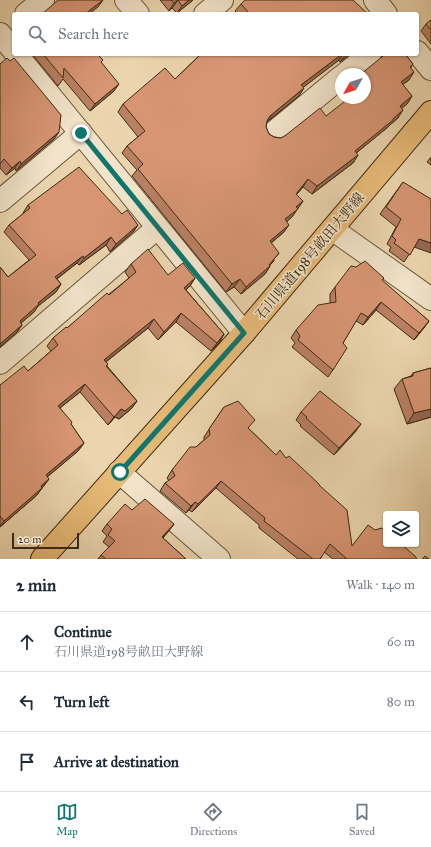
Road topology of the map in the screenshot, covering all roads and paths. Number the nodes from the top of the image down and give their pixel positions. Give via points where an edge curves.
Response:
1 (43, 0) edge
2 (126, 0) edge
3 (222, 0) edge
4 (375, 0) edge
5 (28, 12) edge
6 (136, 12) edge
7 (207, 12) edge
8 (384, 12) edge
9 (419, 54) edge
10 (18, 56) edge
11 (368, 56) edge
12 (352, 68) edge
13 (431, 69) edge
14 (335, 82) edge
15 (431, 112) edge
16 (81, 133) junction
17 (273, 133) dead end
18 (0, 201) edge
19 (157, 228) junction
20 (332, 229) junction
21 (431, 299) edge
22 (244, 333) junction
23 (0, 364) edge
24 (120, 472) junction
25 (42, 559) edge
26 (219, 559) edge

1 - 5 street
2 - 6 street
3 - 7 street
4 - 8 street
9 - 13 street
10 - 16 street
11 - 12 street
14 - 17 street
15 - 20 main road, 石川県道198号畝田大野線
16 - 18 street
16 - 19 street
19 - 22 street
19 - 23 street
20 - 21 street
20 - 22 main road, 石川県道198号畝田大野線
22 - 24 main road, 石川県道198号畝田大野線
24 - 25 main road, 石川県道198号畝田大野線
24 - 26 street

